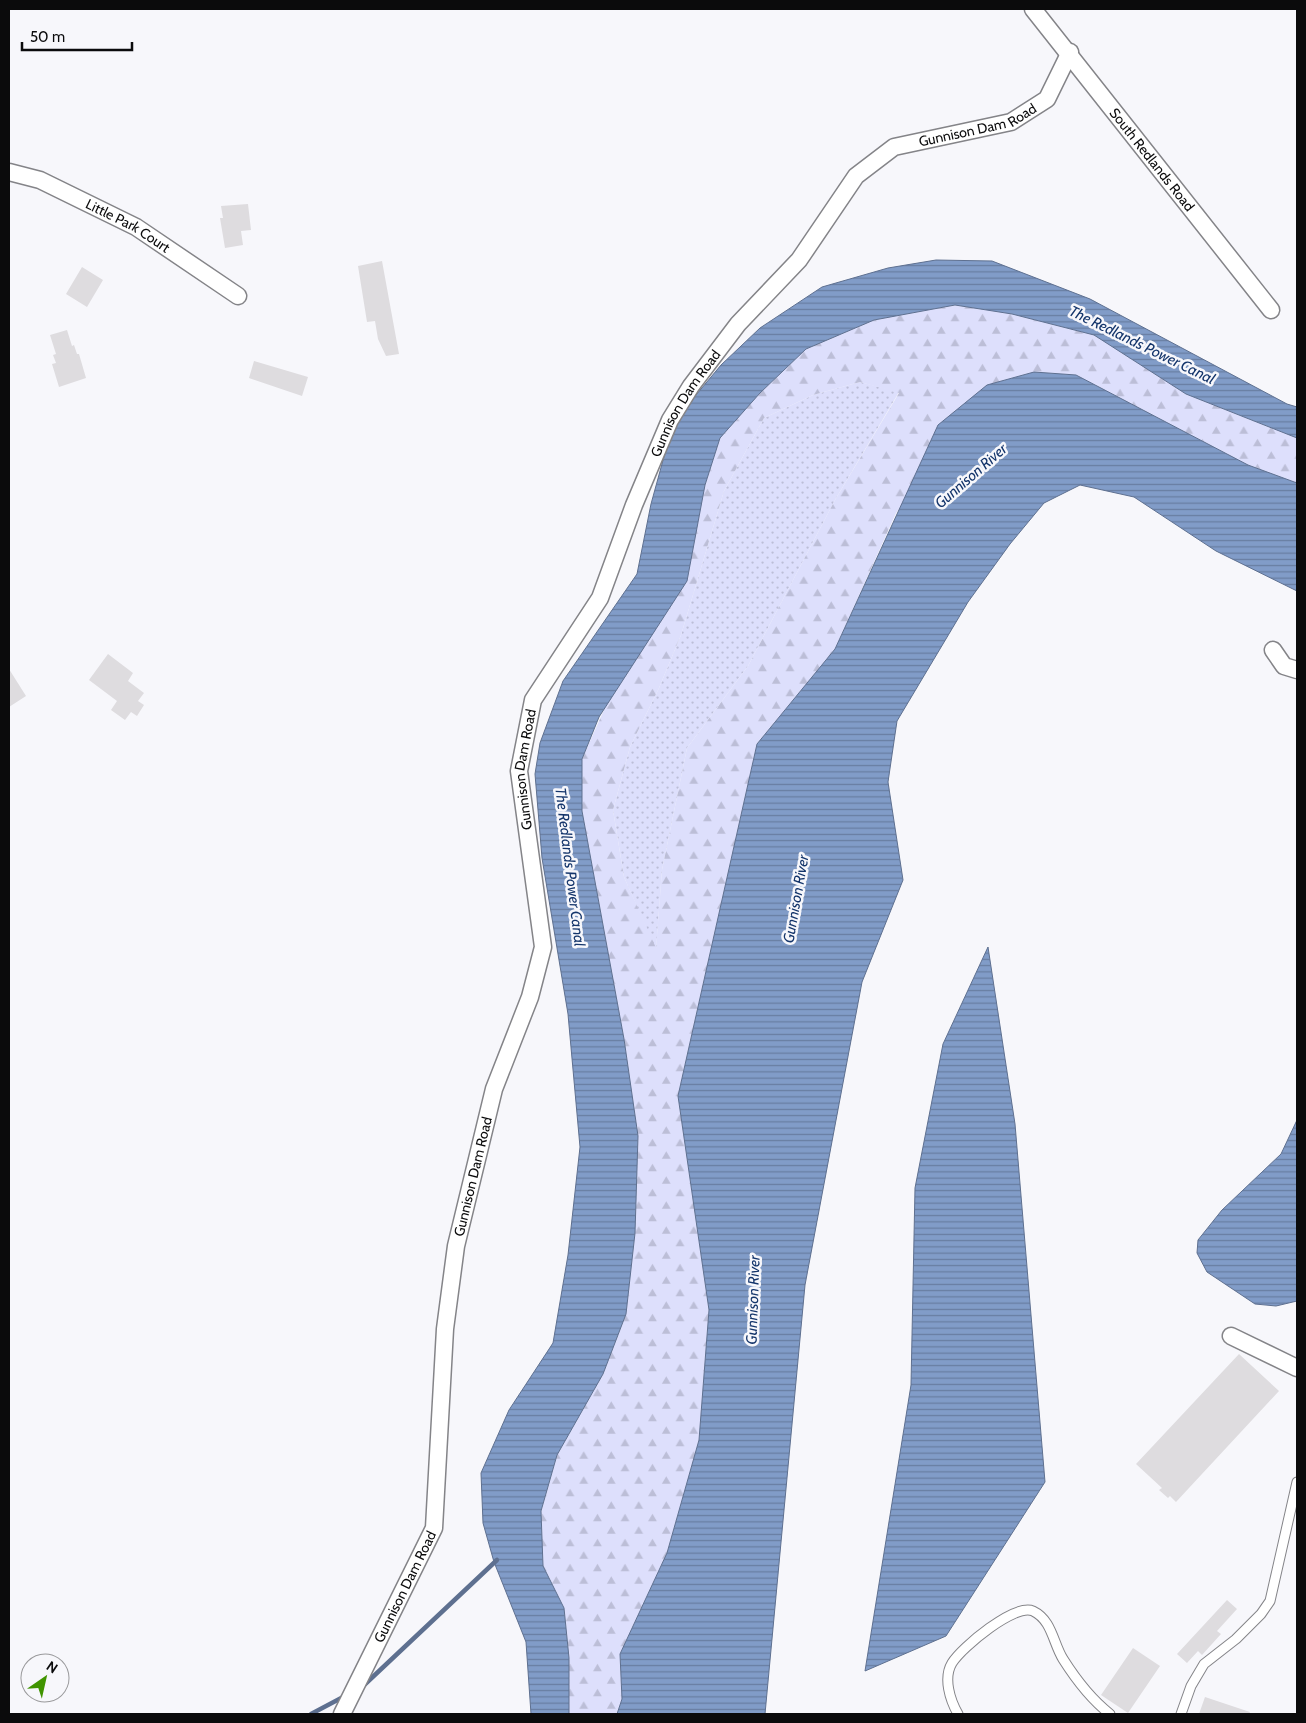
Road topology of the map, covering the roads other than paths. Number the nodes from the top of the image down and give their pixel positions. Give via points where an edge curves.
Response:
1 (1033, 9) edge
2 (1070, 52) junction
3 (9, 172) edge
4 (238, 296) dead end
5 (1271, 310) dead end
6 (1273, 650) dead end
7 (1297, 670) edge
8 (1231, 1336) dead end
9 (1297, 1368) edge
10 (1297, 1482) edge
11 (342, 1714) edge
12 (958, 1714) edge
13 (1110, 1714) edge
14 (1181, 1714) edge

1 - 2 street, South Redlands Road
2 - 5 street, South Redlands Road
2 - 11 street, Gunnison Dam Road via 1047,99 1010,122 894,147 856,176 799,260 738,324 670,420 600,598 533,700 519,771 542,947 530,997 494,1089 456,1246 445,1329 434,1528
3 - 4 street, Little Park Court via 40,180 136,227
6 - 7 street via 1284,666
8 - 9 street
10 - 14 lane via 1270,1600 1236,1639 1204,1664 1191,1686
12 - 13 lane via 952,1705 947,1680 952,1663 1004,1618 1020,1610 1031,1610 1042,1617 1055,1646 1082,1685

